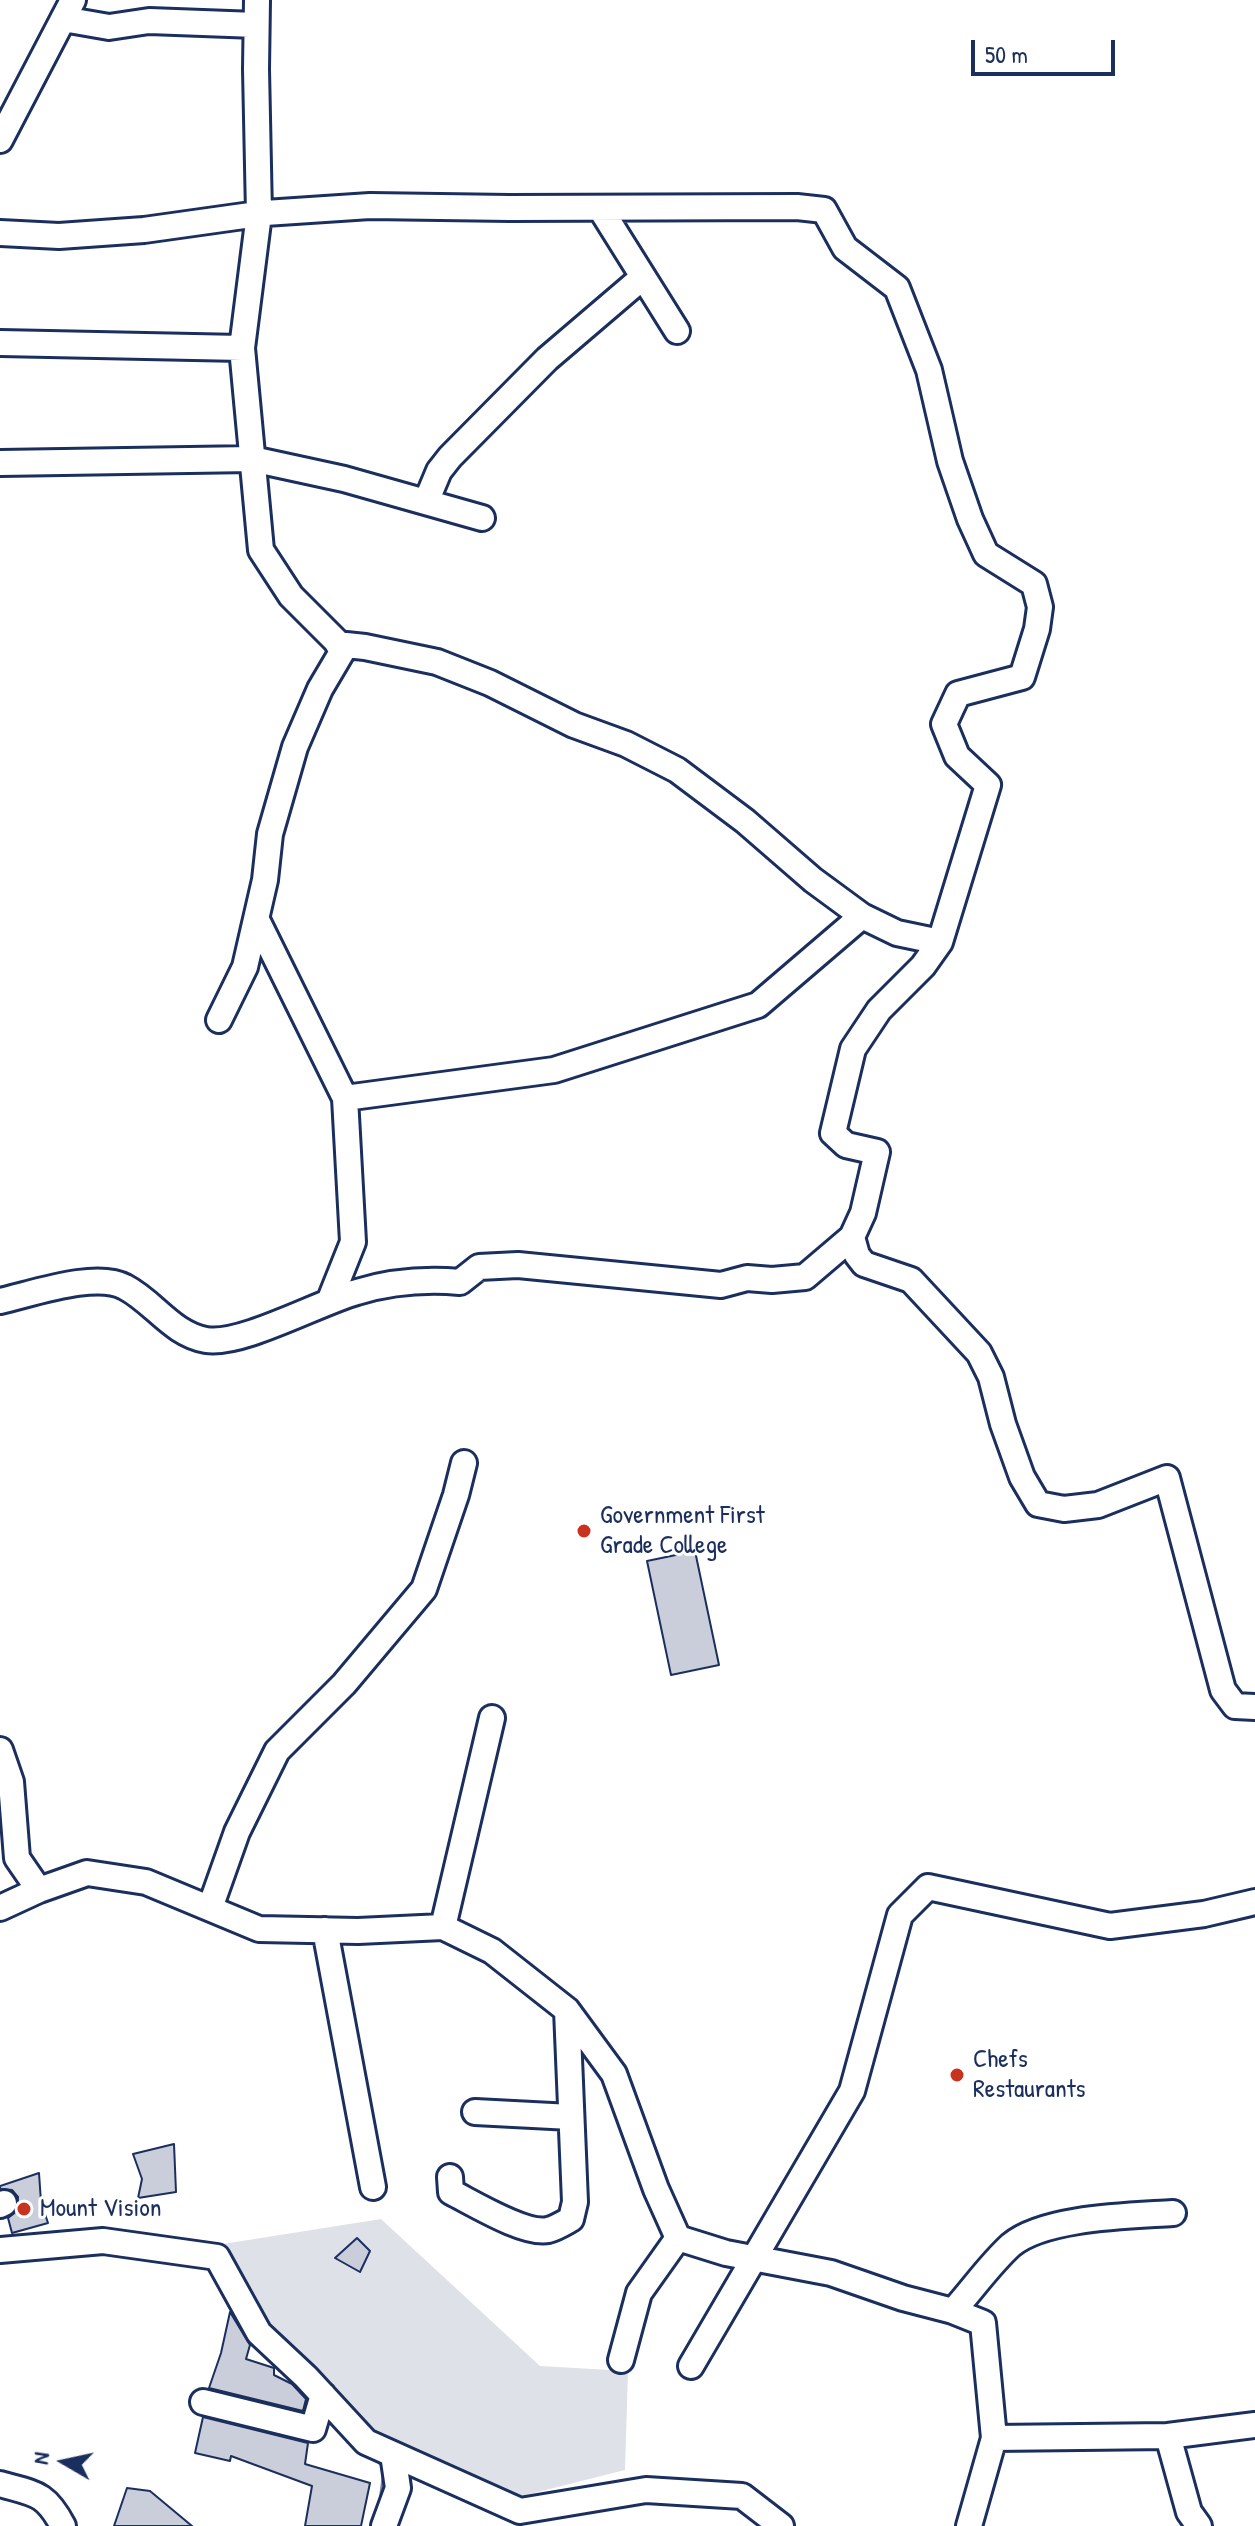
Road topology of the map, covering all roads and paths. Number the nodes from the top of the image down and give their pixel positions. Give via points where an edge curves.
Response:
1 (257, 0) edge
2 (68, 10) edge
3 (256, 25) junction
4 (0, 140) edge
5 (600, 208) junction
6 (259, 214) junction
7 (0, 233) edge
8 (643, 277) junction
9 (677, 331) dead end
10 (0, 343) edge
11 (242, 348) junction
12 (252, 459) junction
13 (0, 463) edge
14 (426, 502) junction
15 (482, 518) dead end
16 (342, 651) junction
17 (862, 916) junction
18 (257, 920) junction
19 (940, 942) junction
20 (219, 1020) dead end
21 (345, 1098) junction
22 (852, 1237) junction
23 (0, 1301) edge
24 (329, 1302) junction
25 (464, 1463) dead end
26 (1255, 1707) edge
27 (492, 1718) dead end
28 (0, 1750) edge
29 (39, 1890) junction
30 (1255, 1902) edge
31 (0, 1908) edge
32 (210, 1908) junction
33 (443, 1927) junction
34 (325, 1930) junction
35 (567, 2010) junction
36 (475, 2112) dead end
37 (571, 2117) junction
38 (450, 2177) dead end
39 (373, 2187) dead end
40 (1173, 2213) dead end
41 (678, 2238) junction
42 (0, 2250) edge
43 (754, 2258) junction
44 (953, 2311) junction
45 (621, 2360) dead end
46 (691, 2366) dead end
47 (323, 2395) junction
48 (203, 2402) dead end
49 (1255, 2425) edge
50 (1168, 2436) junction
51 (994, 2438) junction
52 (393, 2454) junction
53 (0, 2484) edge
54 (63, 2526) edge
55 (384, 2526) edge
56 (781, 2526) edge
57 (969, 2526) edge
58 (1199, 2526) edge

1 - 3 street
2 - 3 street via 109,27 149,21
2 - 4 street
3 - 6 street
5 - 6 street via 370,206
5 - 8 street
5 - 19 street via 824,210 845,248 897,288 929,370 970,519 986,554 1034,584 1040,607 1022,677 958,694 944,724 957,756 988,785
6 - 7 street via 144,230 59,236
6 - 11 street
8 - 9 street
8 - 14 street via 547,359 450,457
10 - 11 street
11 - 12 street
12 - 13 street
12 - 14 street
12 - 16 street via 261,550 291,596
14 - 15 street
16 - 17 street via 346,645 365,647 437,662 639,750 677,770
16 - 18 street via 295,747 270,834
17 - 19 street via 897,933
17 - 21 street via 758,1005 554,1070
18 - 20 street via 245,967
18 - 21 street
19 - 22 street via 879,1010 853,1049 833,1133 846,1145 877,1152
21 - 24 street via 353,1242
22 - 24 street via 805,1277 747,1278 721,1285 518,1265 479,1267 460,1282 423,1279
22 - 26 street via 864,1264 911,1280 979,1353 1022,1477 1038,1504 1064,1509 1098,1505 1167,1478 1223,1690 1235,1706
23 - 24 street via 99,1280 124,1285 182,1331 208,1340 240,1336
25 - 32 street via 424,1589 344,1684 277,1751 237,1832
27 - 33 street
28 - 29 street via 11,1782 17,1858
29 - 31 street
29 - 32 street via 87,1873 146,1882
30 - 43 street via 1110,1926 928,1887 900,1915 852,2091
32 - 34 street via 259,1929
33 - 34 street
33 - 35 street via 492,1951
34 - 39 street
35 - 37 street
35 - 41 street via 614,2074
36 - 37 street
37 - 38 street via 575,2202 571,2219 560,2225 544,2231 510,2222 451,2192
40 - 44 street via 1036,2230 1011,2245
41 - 43 street
41 - 45 street via 639,2293
42 - 47 street via 103,2241 217,2257 259,2333
43 - 44 street via 831,2273
43 - 46 street
44 - 51 street via 983,2323
47 - 48 street via 313,2429
47 - 52 street via 366,2442
49 - 50 street
50 - 51 street
50 - 58 street via 1189,2512
51 - 57 street
52 - 55 street via 398,2488
52 - 56 street via 520,2511 646,2490 742,2496
53 - 54 street via 40,2495

